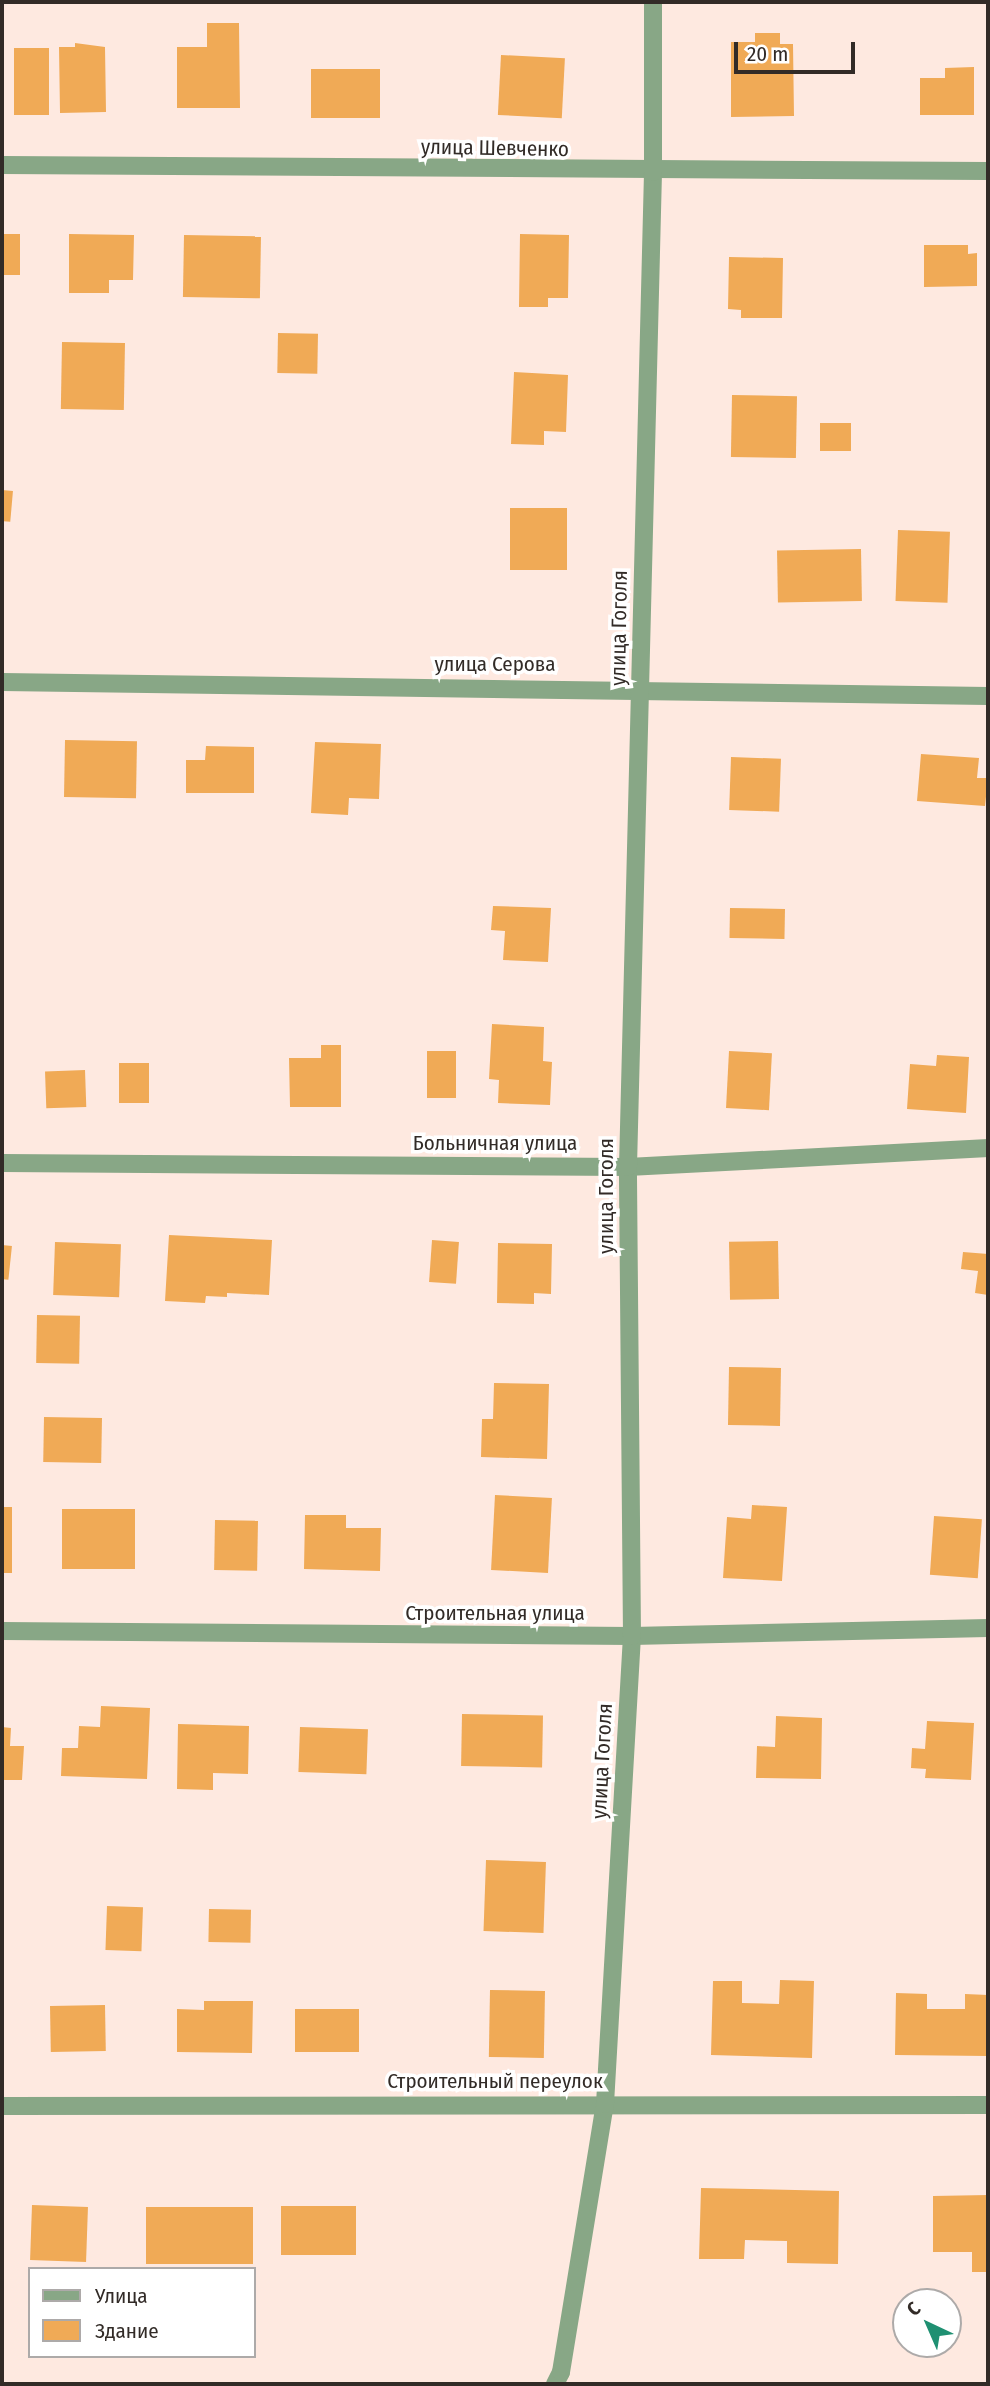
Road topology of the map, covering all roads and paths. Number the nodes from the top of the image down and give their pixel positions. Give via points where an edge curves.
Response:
1 (653, 2) edge
2 (2, 165) edge
3 (988, 171) edge
4 (653, 172) junction
5 (2, 682) edge
6 (640, 688) junction
7 (988, 696) edge
8 (988, 1148) edge
9 (2, 1163) edge
10 (628, 1167) junction
11 (988, 1628) edge
12 (2, 1631) edge
13 (632, 1636) junction
14 (605, 2104) junction
15 (988, 2105) edge
16 (2, 2106) edge
17 (555, 2384) edge

1 - 4 street, улица Гоголя
2 - 4 street, улица Шевченко
3 - 4 street, улица Шевченко
4 - 6 street, улица Гоголя
5 - 6 street, улица Серова
6 - 7 street, улица Серова
6 - 10 street, улица Гоголя
8 - 10 street, Больничная улица
9 - 10 street, Больничная улица
10 - 13 street, улица Гоголя
11 - 13 street, Строительная улица
12 - 13 street, Строительная улица
13 - 14 street, улица Гоголя
14 - 15 street, Строительный переулок
14 - 16 street, Строительный переулок
14 - 17 street, улица Гоголя via 561,2372

